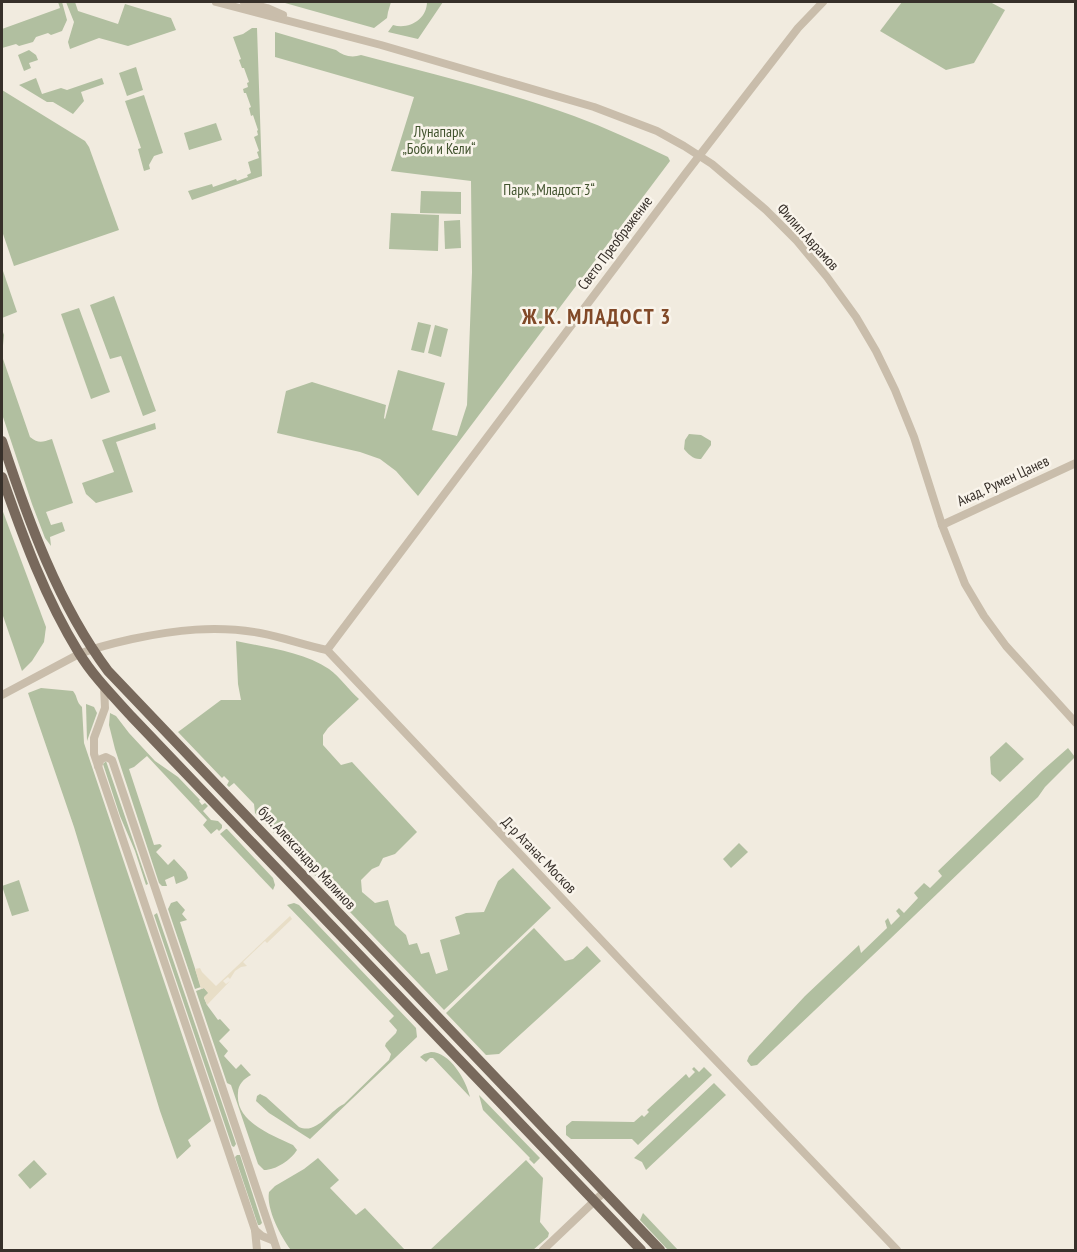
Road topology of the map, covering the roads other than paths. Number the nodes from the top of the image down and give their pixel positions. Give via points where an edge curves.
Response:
1 (216, 2) edge
2 (244, 2) edge
3 (823, 2) edge
4 (297, 22) junction
5 (699, 155) junction
6 (2, 441) edge
7 (1076, 463) edge
8 (2, 477) edge
9 (942, 525) junction
10 (92, 649) junction
11 (327, 650) junction
12 (80, 654) junction
13 (104, 686) junction
14 (2, 695) edge
15 (1076, 723) edge
16 (98, 766) junction
17 (604, 1192) junction
18 (594, 1202) junction
19 (266, 1221) junction
20 (255, 1230) junction
21 (272, 1240) junction
22 (257, 1251) edge
23 (277, 1251) edge
24 (543, 1251) edge
25 (641, 1251) edge
26 (660, 1251) edge
27 (897, 1251) edge

1 - 4 street, Филип Аврамов
2 - 4 street, Филип Аврамов
3 - 5 street, Свето Преображение via 798,28
4 - 5 street, Филип Аврамов via 594,107 657,131
5 - 9 street, Филип Аврамов via 797,241 856,317 895,390
5 - 11 street, Свето Преображение
6 - 10 main road, бул. Александър Малинов via 39,545
7 - 9 street, Акад. Румен Цанев
8 - 12 main road, бул. Александър Малинов via 46,589
9 - 15 street, Филип Аврамов via 965,584 990,626
10 - 11 street via 166,632 211,629 260,633
10 - 12 street
10 - 17 main road, бул. Александър Малинов via 142,708
11 - 27 street, Д-р Атанас Москов
12 - 13 main road, бул. Александър Малинов
12 - 14 street
13 - 16 street via 105,708 93,743
13 - 18 main road, бул. Александър Малинов
16 - 19 street via 101,759 111,760
16 - 20 street
17 - 18 street
17 - 26 main road, бул. Александър Малинов
18 - 24 street
18 - 25 main road, бул. Александър Малинов
19 - 20 street
19 - 21 street
20 - 21 street
20 - 22 street
21 - 23 street

